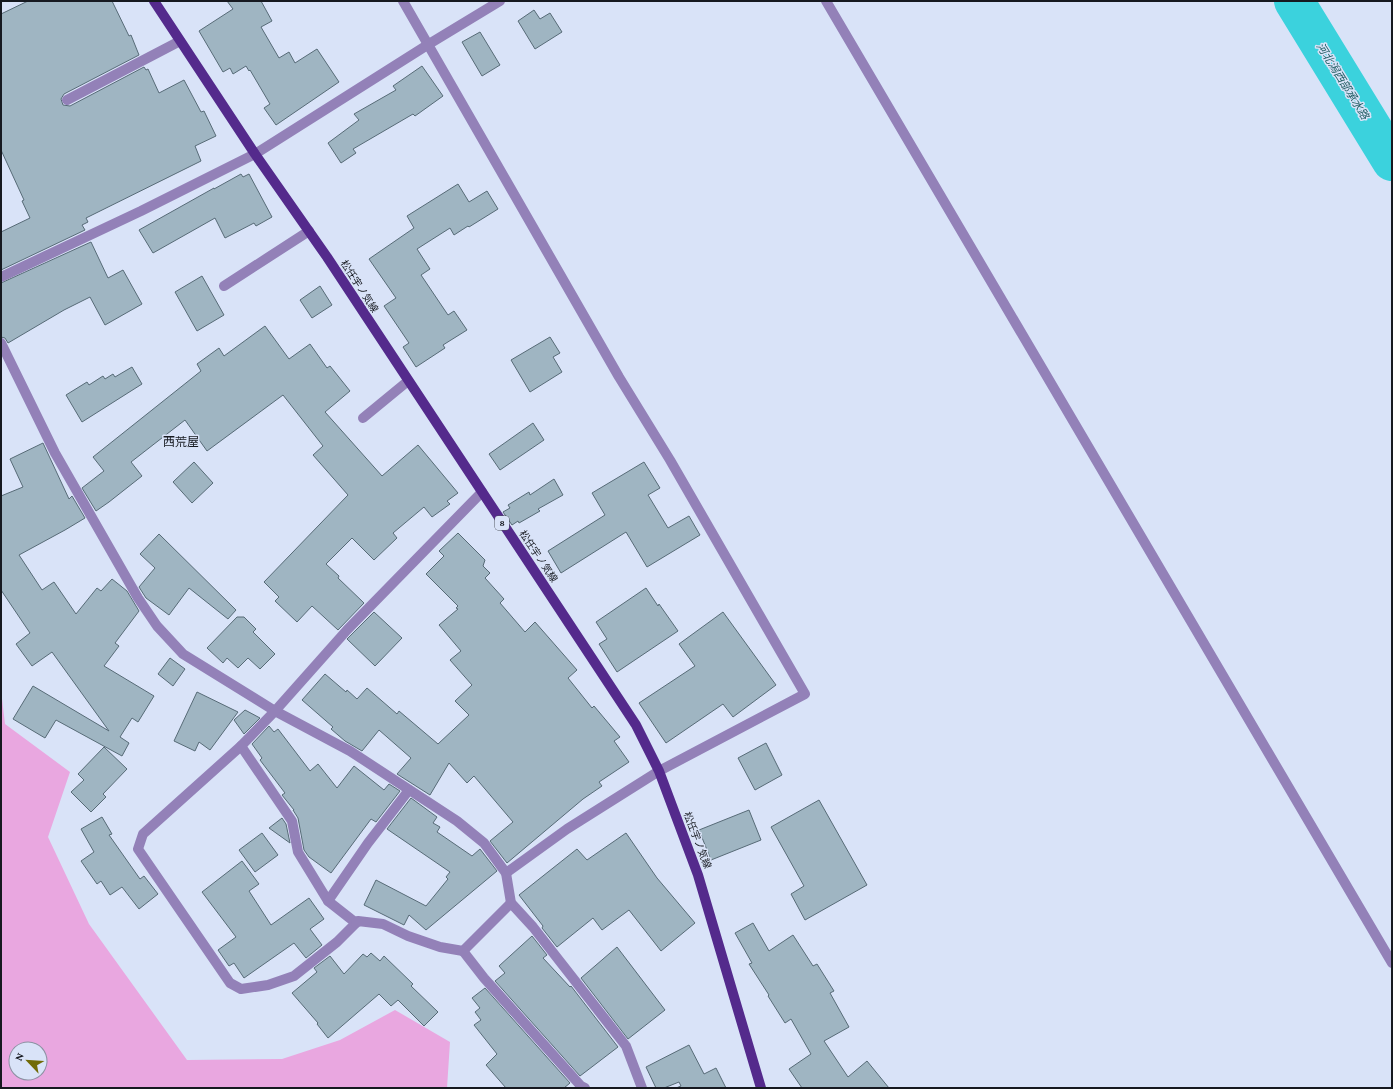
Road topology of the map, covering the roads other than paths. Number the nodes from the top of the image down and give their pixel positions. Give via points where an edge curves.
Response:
1 (154, 1) edge
2 (403, 1) edge
3 (500, 1) edge
4 (826, 1) edge
5 (180, 41) junction
6 (429, 44) junction
7 (67, 100) dead end
8 (255, 154) junction
9 (309, 232) junction
10 (1, 277) edge
11 (224, 286) dead end
12 (1, 343) edge
13 (408, 381) junction
14 (363, 418) dead end
15 (482, 492) junction
16 (276, 711) junction
17 (241, 746) junction
18 (659, 771) junction
19 (409, 790) junction
20 (506, 873) junction
21 (328, 901) junction
22 (511, 903) junction
23 (356, 922) junction
24 (463, 951) junction
25 (1392, 963) edge
26 (585, 1088) edge
27 (642, 1088) edge
28 (761, 1088) edge

1 - 5 main road, 松任宇ノ気線 / 8
2 - 6 street
3 - 6 street
4 - 25 street
5 - 7 street
5 - 8 main road, 松任宇ノ気線 / 8
6 - 8 street
6 - 18 street via 619,377 805,694
8 - 9 main road, 松任宇ノ気線 / 8
8 - 10 street via 142,211
9 - 11 street
9 - 13 main road, 松任宇ノ気線 / 8
12 - 16 street via 55,453 138,598 157,626 183,654
13 - 14 street
13 - 15 main road, 松任宇ノ気線 / 8
15 - 16 street via 347,630
15 - 18 main road, 松任宇ノ気線 / 8 via 636,725
16 - 17 street
16 - 19 street via 350,752
17 - 21 street via 292,821 298,852
17 - 23 street via 143,834 138,849 230,983 241,989 268,985 294,976 337,942
18 - 20 street via 567,829
18 - 28 main road, 松任宇ノ気線 / 8 via 698,875
19 - 20 street via 457,821 484,843
19 - 21 street
20 - 22 street
21 - 23 street
22 - 24 street
22 - 27 street via 533,927 626,1046
23 - 24 street via 382,924 440,947
24 - 26 street via 484,978

